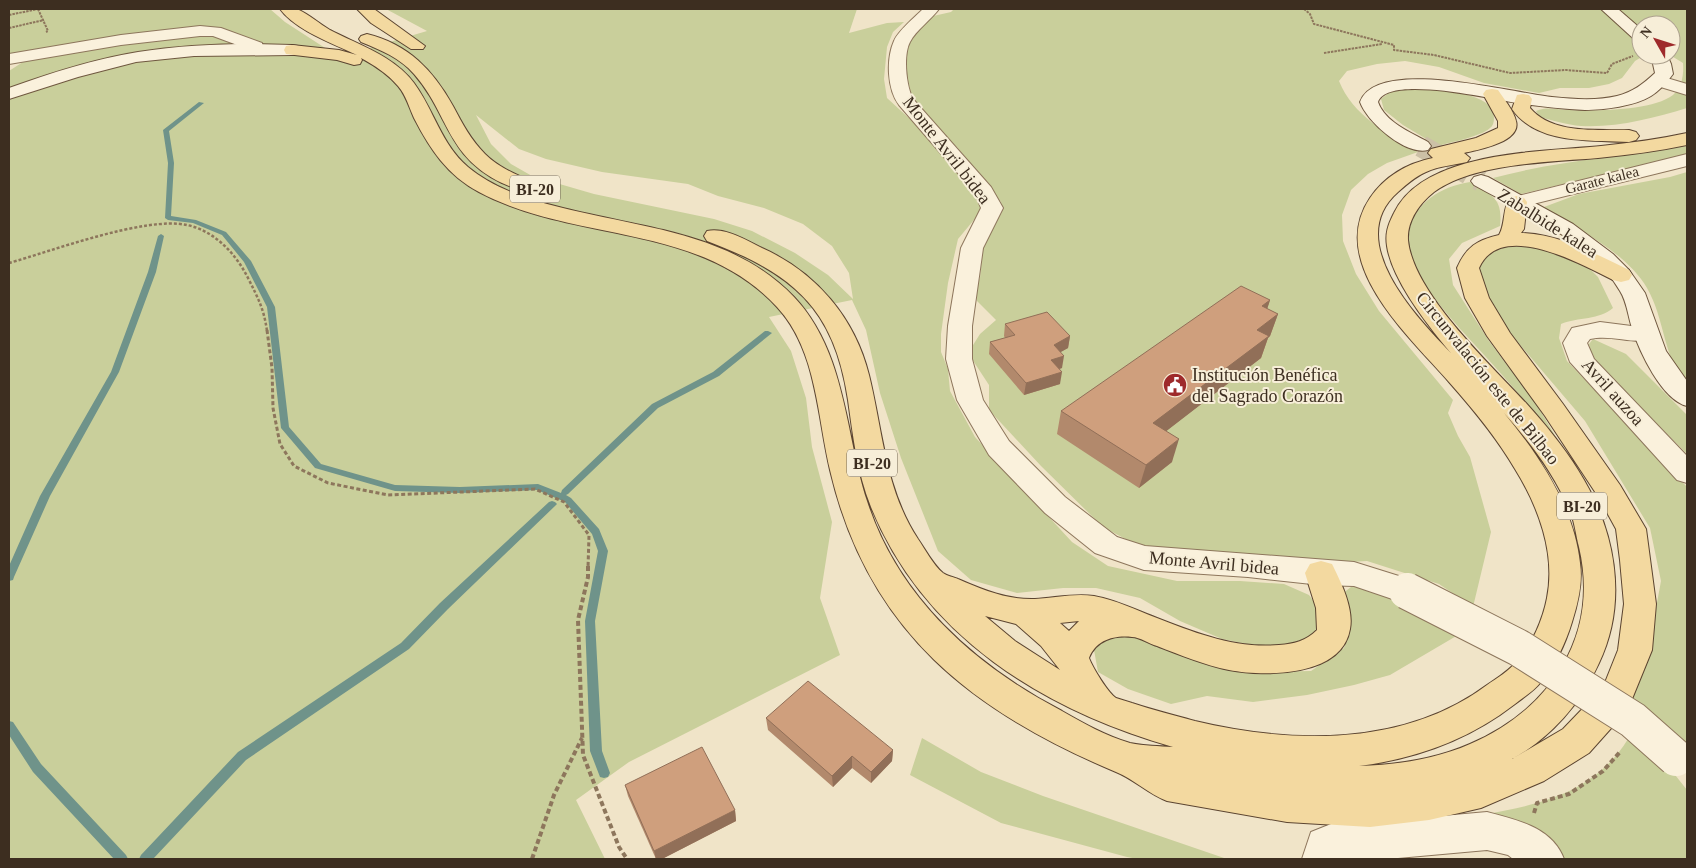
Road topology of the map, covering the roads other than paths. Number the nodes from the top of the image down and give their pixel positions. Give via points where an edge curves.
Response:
1 (288, 9) edge
2 (314, 9) edge
3 (365, 9) edge
4 (931, 9) edge
5 (1609, 9) edge
6 (1631, 28) edge
7 (230, 36) junction
8 (256, 50) junction
9 (292, 50) junction
10 (430, 57) dead end
11 (9, 59) edge
12 (1662, 65) edge
13 (441, 71) dead end
14 (1673, 86) edge
15 (9, 94) edge
16 (1494, 98) junction
17 (427, 99) junction
18 (1523, 99) junction
19 (1687, 126) edge
20 (1638, 136) junction
21 (1687, 139) edge
22 (1421, 146) tunnel mouth
23 (1687, 160) edge
24 (1415, 169) junction
25 (1480, 181) tunnel mouth
26 (1517, 202) junction
27 (1507, 239) junction
28 (1621, 275) junction
29 (1646, 334) junction
30 (1687, 397) edge
31 (1687, 473) edge
32 (1320, 573) junction
33 (932, 580) junction
34 (1024, 612) junction
35 (1137, 624) junction
36 (1072, 658) junction
37 (1104, 708) junction
38 (1133, 761) junction
39 (1682, 765) edge
40 (1322, 859) edge
41 (1544, 859) edge

1 - 17 main road, Circunvalación este de Bilbao / BI-20 via 306,24 374,58
2 - 17 main road, Circunvalación este de Bilbao / BI-20 via 409,60 432,85
3 - 10 main road
4 - 32 street, Monte Avril bidea via 902,41 897,75 905,101 984,191 992,208 972,248 960,326 960,359 970,400 999,448 1055,505 1106,545 1144,558
5 - 6 street
7 - 8 street via 252,43
7 - 9 street
7 - 11 street via 215,32 177,34
8 - 9 street
8 - 15 street via 183,51 137,57 63,75
9 - 17 main road via 339,55 359,62
12 - 14 street
13 - 17 main road via 449,89
14 - 18 street via 1656,85 1636,97 1611,102 1560,103
16 - 18 street
16 - 22 street via 1425,84 1399,84 1376,91 1370,97 1372,112
16 - 24 main road, Circunvalación este de Bilbao via 1507,121 1507,130 1500,136 1423,158
17 - 33 main road, Circunvalación este de Bilbao / BI-20 via 458,132 473,154 506,177 555,196 666,221 741,245 774,262 808,286 823,302 842,332 852,357 874,474 900,536 917,565
17 - 38 main road, Circunvalación este de Bilbao / BI-20 via 440,150 474,182 528,205 654,235 719,256 763,280 801,321 815,345 829,390 852,500 878,565 898,596 928,633 1006,699 1082,741
18 - 20 main road via 1522,109 1526,118 1548,128
19 - 20 main road, BI-20
20 - 24 main road, BI-20 via 1462,157
21 - 38 main road, Circunvalación este de Bilbao / BI-20 via 1653,146 1486,164 1450,176 1422,191 1404,211 1397,229 1403,264 1428,309 1561,466 1594,535 1600,606 1585,659 1565,692 1534,725 1491,752 1394,782 1320,785 1247,780 1178,764
23 - 26 street, Garate kalea
24 - 37 main road, Circunvalación este de Bilbao / BI-20 via 1388,188 1371,213 1367,242 1371,260 1405,318 1489,411 1522,454 1540,485 1558,529 1565,571 1563,596 1554,631 1529,672 1497,700 1451,727 1408,740 1356,750 1263,750 1200,738
25 - 26 street, Zabalbide kalea
26 - 27 main road
26 - 28 street, Zabalbide kalea via 1581,240
27 - 28 main road via 1559,248
27 - 38 main road via 1495,241 1476,254 1468,268 1477,298 1499,336 1610,492 1631,529 1640,604 1635,650 1620,688 1576,741 1539,764 1481,790 1428,802 1370,809 1287,804 1167,784
28 - 29 street, Zabalbide kalea via 1633,293
29 - 30 street, Zabalbide kalea via 1664,370
29 - 31 street, Avril auzoa via 1600,329 1581,333 1575,343 1584,362
32 - 35 main road via 1334,630 1316,650 1300,657 1261,660 1214,652
32 - 39 street, Monte Avril bidea, bridge via 1354,574 1407,591 1518,648 1633,720
33 - 34 main road via 983,604
33 - 37 main road, Circunvalación este de Bilbao / BI-20 via 982,634 1016,660 1054,684
34 - 35 main road via 1092,609
34 - 36 main road via 1053,636
35 - 36 main road via 1095,627 1084,634
36 - 37 main road via 1079,675
40 - 41 street via 1325,846 1341,839 1398,839 1487,831 1518,839

